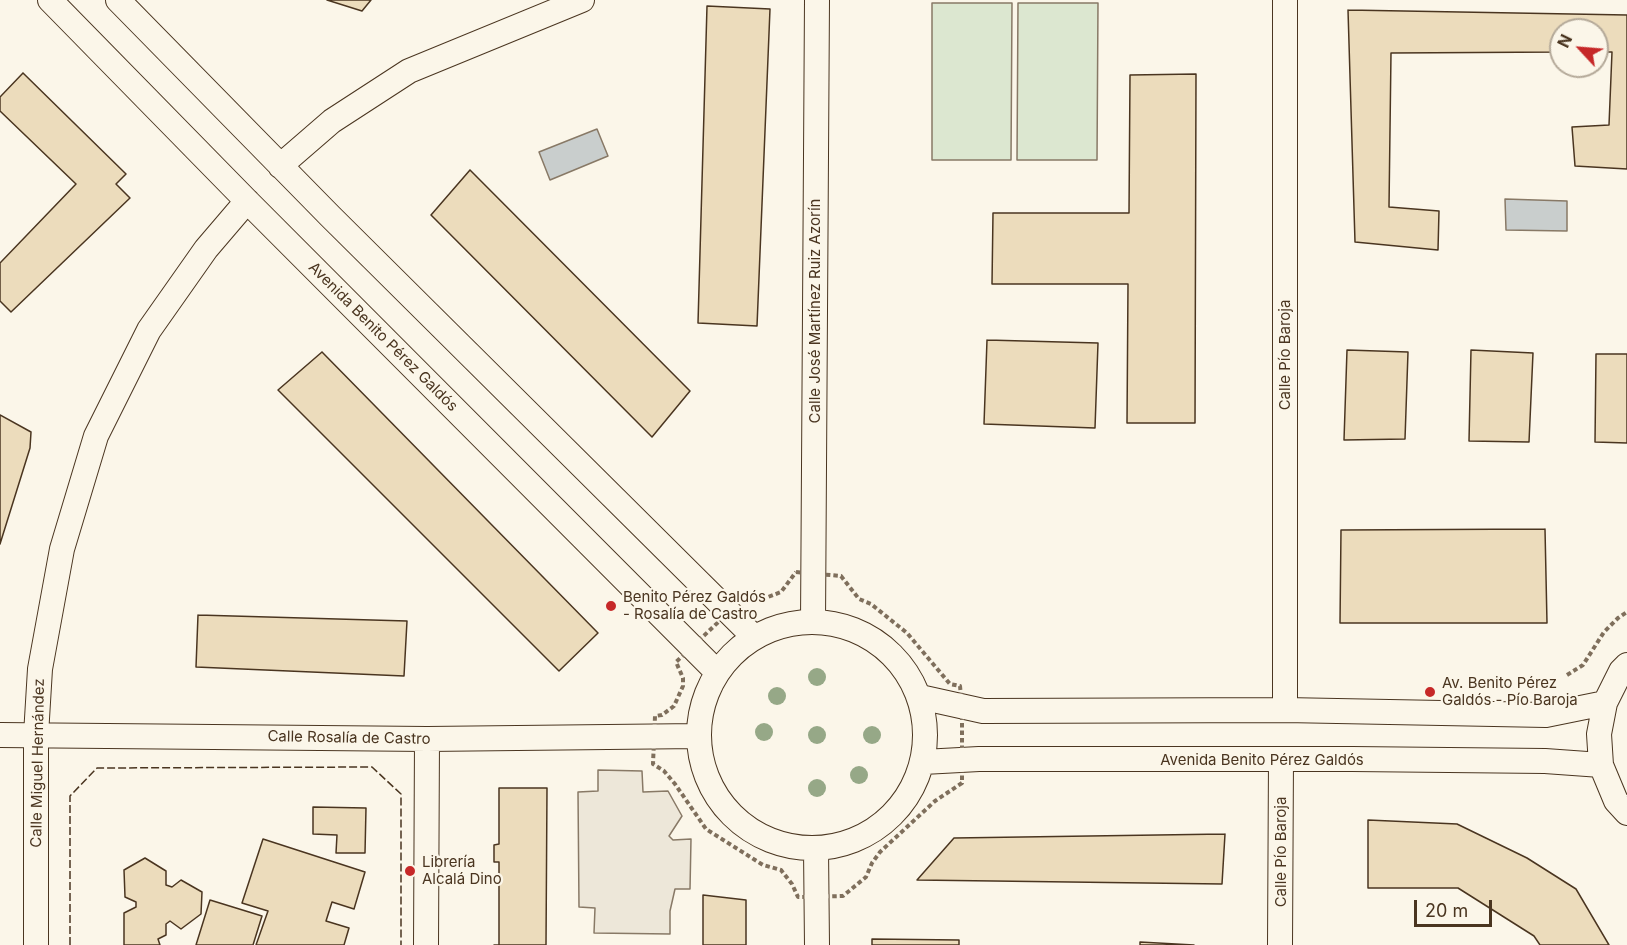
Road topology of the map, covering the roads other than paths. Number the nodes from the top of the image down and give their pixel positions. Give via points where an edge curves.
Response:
1 (50, 0) edge
2 (118, 0) edge
3 (582, 0) edge
4 (817, 0) edge
5 (1285, 0) edge
6 (280, 166) junction
7 (247, 201) junction
8 (813, 622) junction
9 (754, 637) junction
10 (1627, 665) edge
11 (717, 672) junction
12 (920, 697) junction
13 (1605, 703) junction
14 (1285, 710) junction
15 (0, 735) edge
16 (36, 735) junction
17 (698, 736) junction
18 (426, 739) junction
19 (1281, 759) junction
20 (923, 762) junction
21 (1602, 765) junction
22 (1627, 813) edge
23 (816, 849) junction
24 (36, 945) edge
25 (426, 945) edge
26 (817, 945) edge
27 (1280, 945) edge

1 - 7 street, Avenida Benito Pérez Galdós
2 - 6 street
3 - 6 street via 409,71 332,121
4 - 8 street, Calle José Martínez Ruiz Azorín
5 - 14 street, Calle Pío Baroja
6 - 9 street
7 - 11 street, Avenida Benito Pérez Galdós
7 - 16 street, Calle Miguel Hernández via 206,249 149,330 96,436 62,549 40,669
8 - 9 street via 773,628
8 - 12 street via 859,630 884,646 906,670
9 - 11 street
10 - 13 street
11 - 17 street via 704,698
12 - 14 street via 983,711
12 - 20 street via 926,729
13 - 14 street via 1546,715
13 - 21 street via 1599,734
15 - 16 street, Calle Rosalía de Castro
16 - 18 street, Calle Rosalía de Castro
16 - 24 street, Calle Miguel Hernández
17 - 18 street, Calle Rosalía de Castro
17 - 23 street via 703,770 719,802 746,828 776,843
18 - 25 street
19 - 20 street, Avenida Benito Pérez Galdós
19 - 21 street, Avenida Benito Pérez Galdós
19 - 27 street, Calle Pío Baroja
20 - 23 street via 912,790 896,812 867,835 842,845
21 - 22 street via 1616,801
23 - 26 street

